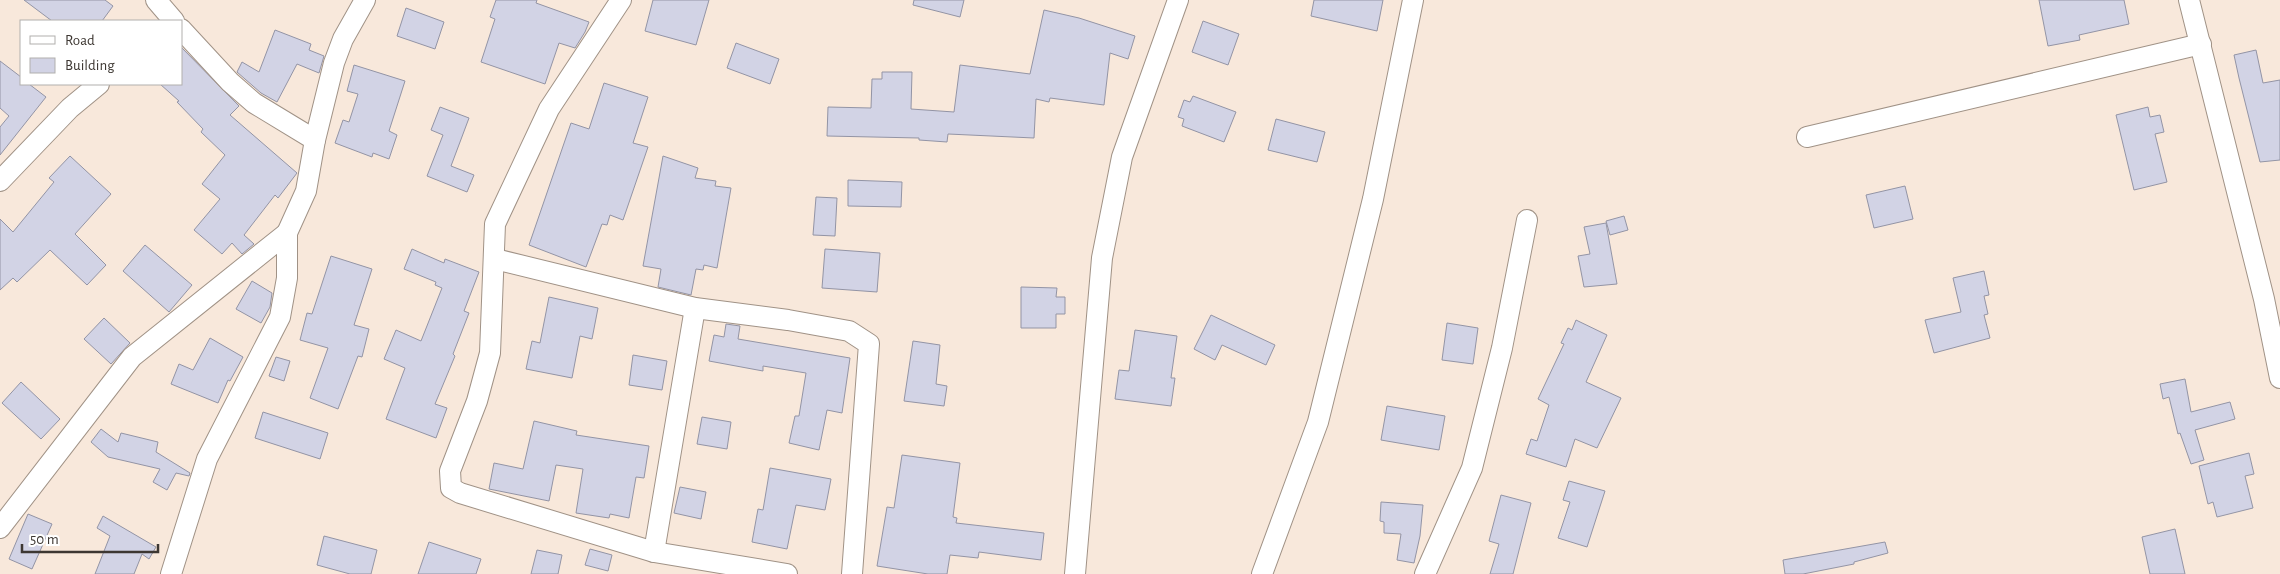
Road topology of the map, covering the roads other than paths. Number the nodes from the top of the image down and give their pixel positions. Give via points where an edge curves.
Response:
1 (365, 0) edge
2 (621, 0) edge
3 (1178, 0) edge
4 (1413, 0) edge
5 (2189, 0) edge
6 (155, 9) edge
7 (172, 20) edge
8 (182, 30) edge
9 (2201, 44) junction
10 (98, 85) edge
11 (1807, 137) dead end
12 (315, 140) junction
13 (0, 181) edge
14 (1527, 220) dead end
15 (287, 233) junction
16 (495, 259) junction
17 (2272, 297) edge
18 (695, 308) junction
19 (2280, 378) edge
20 (0, 528) edge
21 (654, 552) junction
22 (171, 574) edge
23 (787, 574) edge
24 (852, 574) edge
25 (1075, 574) edge
26 (1262, 574) edge
27 (1425, 574) edge

1 - 12 street via 343,39 334,63
2 - 16 street via 550,109 495,224
3 - 25 street via 1122,157 1102,258
4 - 26 street via 1373,199 1318,422
5 - 9 street
6 - 7 street
8 - 12 street via 254,103
9 - 11 street
9 - 17 street
10 - 13 street via 70,108
12 - 15 street via 306,191
14 - 27 street via 1502,348 1472,468
15 - 20 street via 132,357
15 - 22 street via 287,278 280,317 207,459
16 - 18 street
16 - 21 street via 490,353 477,401 450,471 451,488
17 - 19 street
18 - 21 street
18 - 24 street via 849,331 869,344
21 - 23 street

